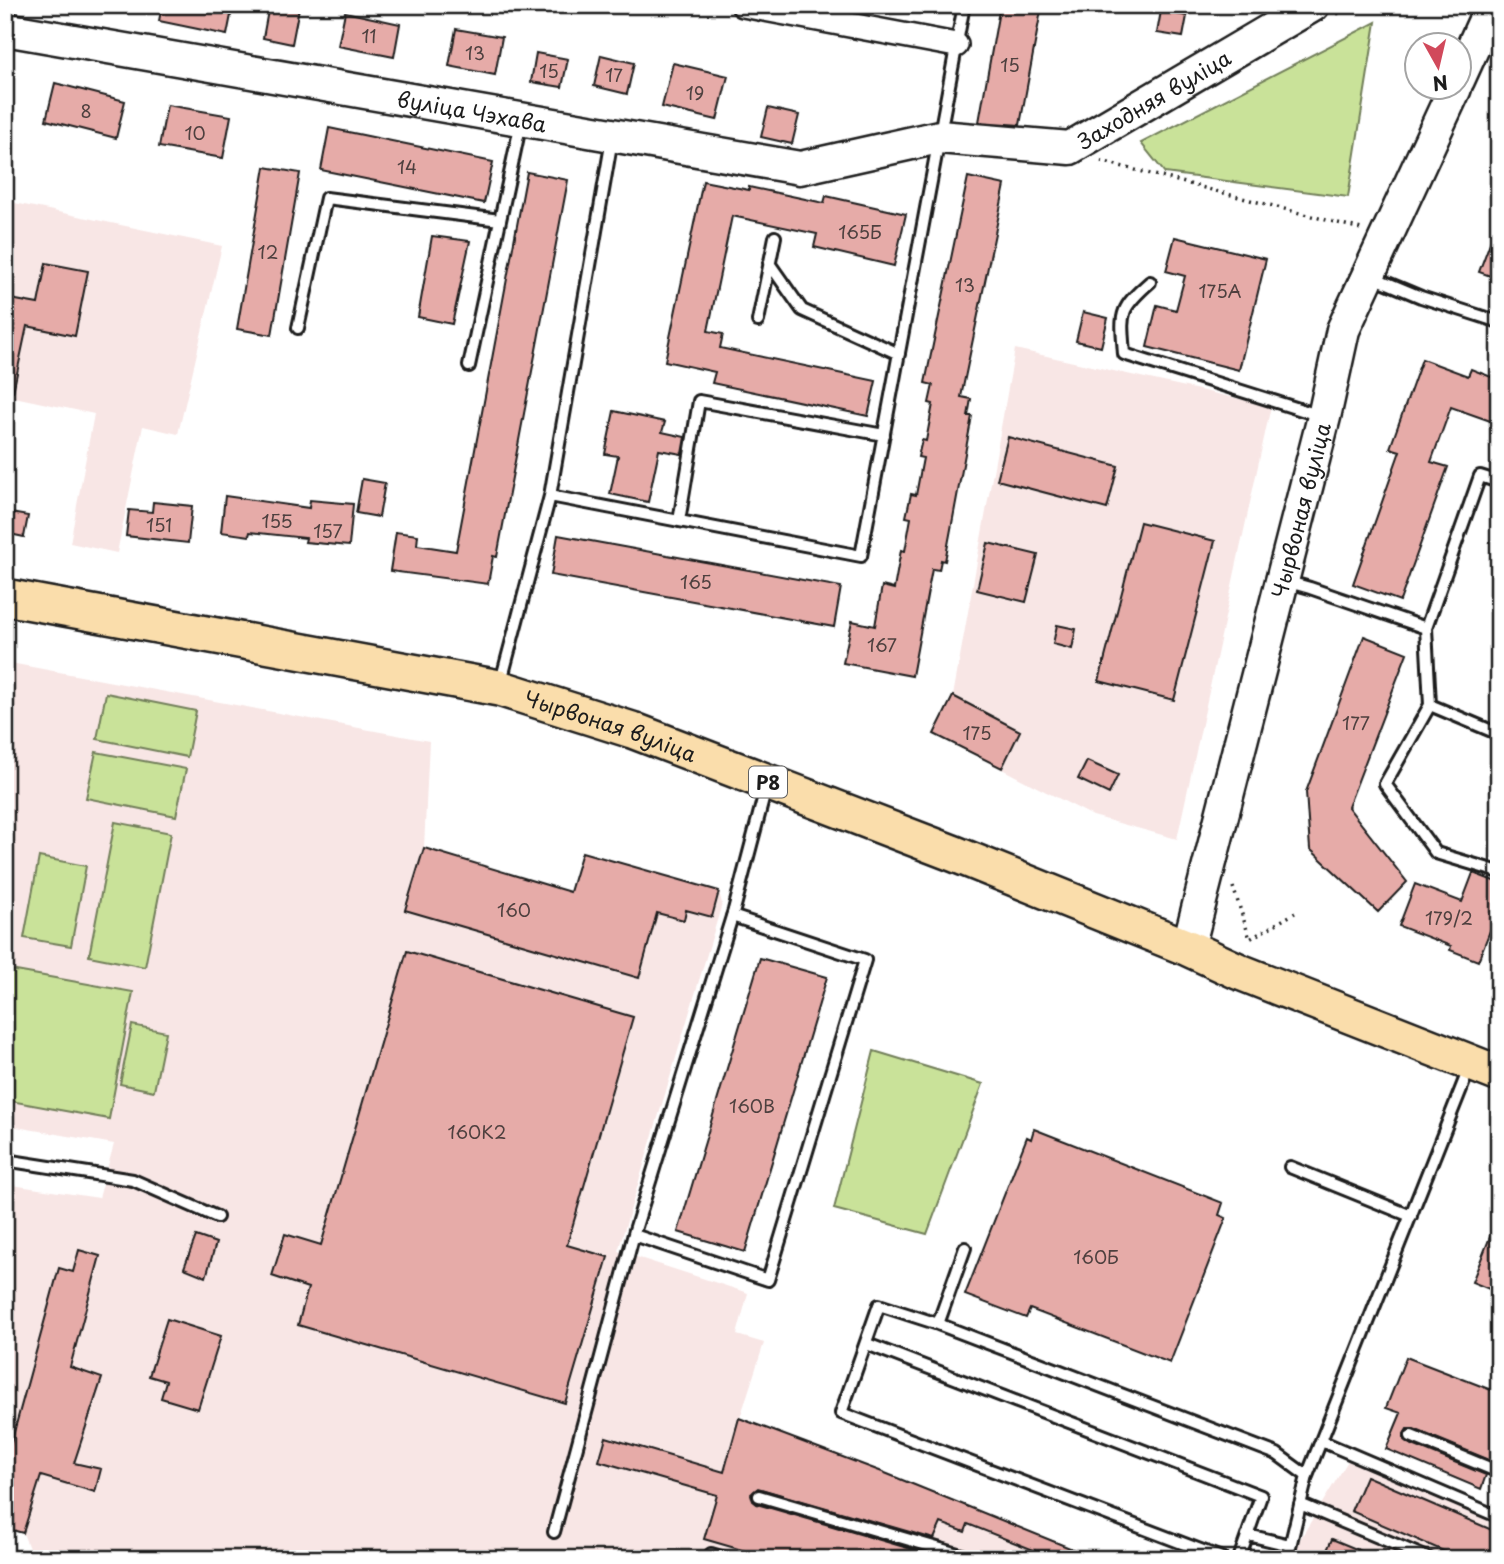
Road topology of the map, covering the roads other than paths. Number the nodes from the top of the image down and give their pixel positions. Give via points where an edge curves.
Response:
1 (743, 5) edge
2 (964, 5) edge
3 (1313, 5) edge
4 (1492, 5) edge
5 (5, 29) edge
6 (956, 45) junction
7 (1472, 49) edge
8 (1449, 102) edge
9 (521, 119) junction
10 (612, 136) junction
11 (939, 137) junction
12 (500, 220) junction
13 (775, 237) dead end
14 (769, 263) junction
15 (1367, 275) junction
16 (1150, 282) dead end
17 (758, 321) dead end
18 (1499, 322) edge
19 (298, 328) dead end
20 (899, 354) junction
21 (469, 366) dead end
22 (1324, 417) junction
23 (884, 435) junction
24 (1499, 482) edge
25 (550, 496) junction
26 (679, 521) junction
27 (1282, 580) junction
28 (5, 597) edge
29 (1426, 628) junction
30 (499, 688) junction
31 (1430, 705) junction
32 (1499, 734) edge
33 (768, 782) junction
34 (1499, 872) edge
35 (732, 916) junction
36 (1188, 948) junction
37 (1485, 1068) edge
38 (5, 1160) edge
39 (1290, 1167) dead end
40 (1411, 1216) junction
41 (218, 1217) dead end
42 (634, 1235) junction
43 (965, 1248) dead end
44 (939, 1324) junction
45 (867, 1344) junction
46 (1411, 1436) dead end
47 (1321, 1440) junction
48 (1499, 1472) edge
49 (1307, 1476) junction
50 (759, 1496) dead end
51 (1300, 1504) junction
52 (1499, 1517) edge
53 (554, 1532) dead end
54 (1248, 1535) junction
55 (1290, 1545) junction
56 (711, 1554) dead end
57 (728, 1559) edge
58 (975, 1559) edge
59 (1224, 1559) edge
60 (1239, 1559) edge
61 (1287, 1559) edge
62 (1430, 1559) edge

1 - 6 street
2 - 6 lane
3 - 11 street, Заходняя вуліца via 1070,148
4 - 7 street
5 - 9 street, вуліца Чэхава
6 - 11 lane
8 - 15 street, Чырвоная вуліца
9 - 10 street, вуліца Чэхава
9 - 12 lane
10 - 11 street, вуліца Чэхава via 800,168
10 - 25 lane
11 - 20 lane
12 - 19 lane via 326,198
12 - 21 lane
13 - 14 lane
14 - 17 lane
14 - 20 lane via 802,310
15 - 18 lane
15 - 22 street, Чырвоная вуліца via 1343,330
16 - 22 lane via 1133,297 1121,317 1124,354
20 - 23 lane
22 - 27 street, Чырвоная вуліца
23 - 26 lane via 861,556
23 - 26 lane via 699,401
24 - 29 lane via 1480,476
25 - 26 lane
25 - 30 lane
27 - 29 lane
27 - 36 street, Чырвоная вуліца
28 - 30 main road, Чырвоная вуліца / Р8
29 - 31 lane
30 - 33 main road, Чырвоная вуліца / Р8 via 632,730
31 - 32 lane
31 - 34 lane via 1385,784 1436,853
33 - 35 lane
33 - 36 main road, Чырвоная вуліца / Р8
35 - 42 lane
35 - 42 lane via 865,960 768,1280
36 - 37 main road, Чырвоная вуліца / Р8
37 - 40 lane
38 - 41 lane via 133,1180
39 - 40 lane
40 - 47 lane
42 - 53 lane
43 - 44 lane
44 - 45 lane via 879,1306
44 - 49 lane via 1277,1454
45 - 54 lane via 1261,1496
45 - 59 lane via 841,1413
46 - 48 lane
47 - 49 lane
47 - 52 lane
49 - 51 lane
50 - 58 lane
51 - 55 lane
51 - 62 lane
54 - 55 lane
54 - 60 lane
55 - 61 lane
56 - 57 lane

